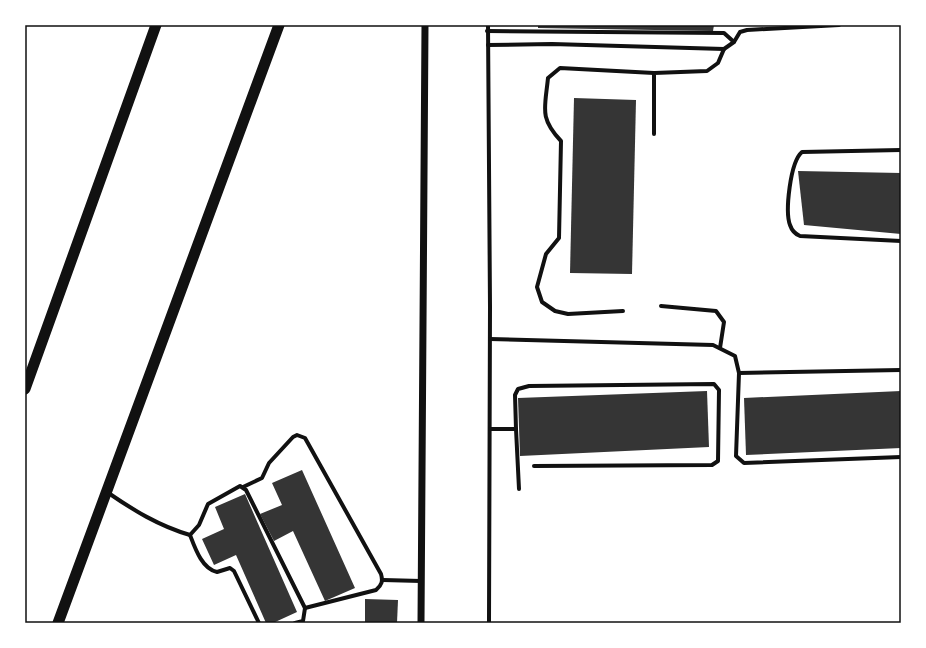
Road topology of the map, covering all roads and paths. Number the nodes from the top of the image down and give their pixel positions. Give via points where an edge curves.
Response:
1 (156, 25) edge
2 (279, 25) edge
3 (425, 25) edge
4 (488, 25) edge
5 (839, 25) edge
6 (487, 30) junction
7 (734, 42) junction
8 (488, 45) junction
9 (724, 49) junction
10 (654, 73) junction
11 (654, 134) dead end
12 (901, 150) edge
13 (901, 241) edge
14 (661, 306) dead end
15 (624, 311) dead end
16 (490, 339) junction
17 (720, 348) junction
18 (901, 370) edge
19 (739, 373) junction
20 (25, 389) edge
21 (490, 429) junction
22 (516, 429) junction
23 (901, 457) edge
24 (534, 466) dead end
25 (243, 487) junction
26 (519, 489) dead end
27 (106, 491) junction
28 (190, 535) junction
29 (383, 580) junction
30 (421, 581) junction
31 (305, 608) junction
32 (303, 622) edge
33 (58, 623) edge
34 (259, 623) edge
35 (295, 623) edge
36 (421, 623) edge
37 (489, 623) edge

1 - 20 highway
2 - 27 highway
3 - 30 street
4 - 6 street
5 - 7 street via 747,30 740,32
6 - 7 street via 724,33
6 - 8 street
7 - 9 street
8 - 9 street via 552,44
8 - 16 street
9 - 10 street via 718,63 707,71
10 - 11 street
10 - 15 street via 560,68 548,78 544,112 550,129 561,141 559,238 546,254 537,287 542,302 555,311 568,314
12 - 13 street via 802,152 796,159 789,184 790,224 794,233 800,236
14 - 17 street via 716,311 724,322
16 - 17 street via 713,345
16 - 21 street
17 - 19 street via 735,356
18 - 19 street
19 - 23 street via 736,456 744,463
21 - 22 street
21 - 37 street
22 - 24 street via 515,395 518,389 529,386 714,384 719,390 718,461 712,465
22 - 26 street
25 - 28 street via 240,486 208,504 199,525
25 - 29 street via 262,478 269,463 288,441 297,435 305,438
25 - 31 street
27 - 28 street via 137,513
27 - 33 highway
28 - 34 street via 193,546 207,567 218,572 230,568 234,571
29 - 30 street
29 - 31 street via 376,590
30 - 36 street
31 - 32 street
32 - 35 street

